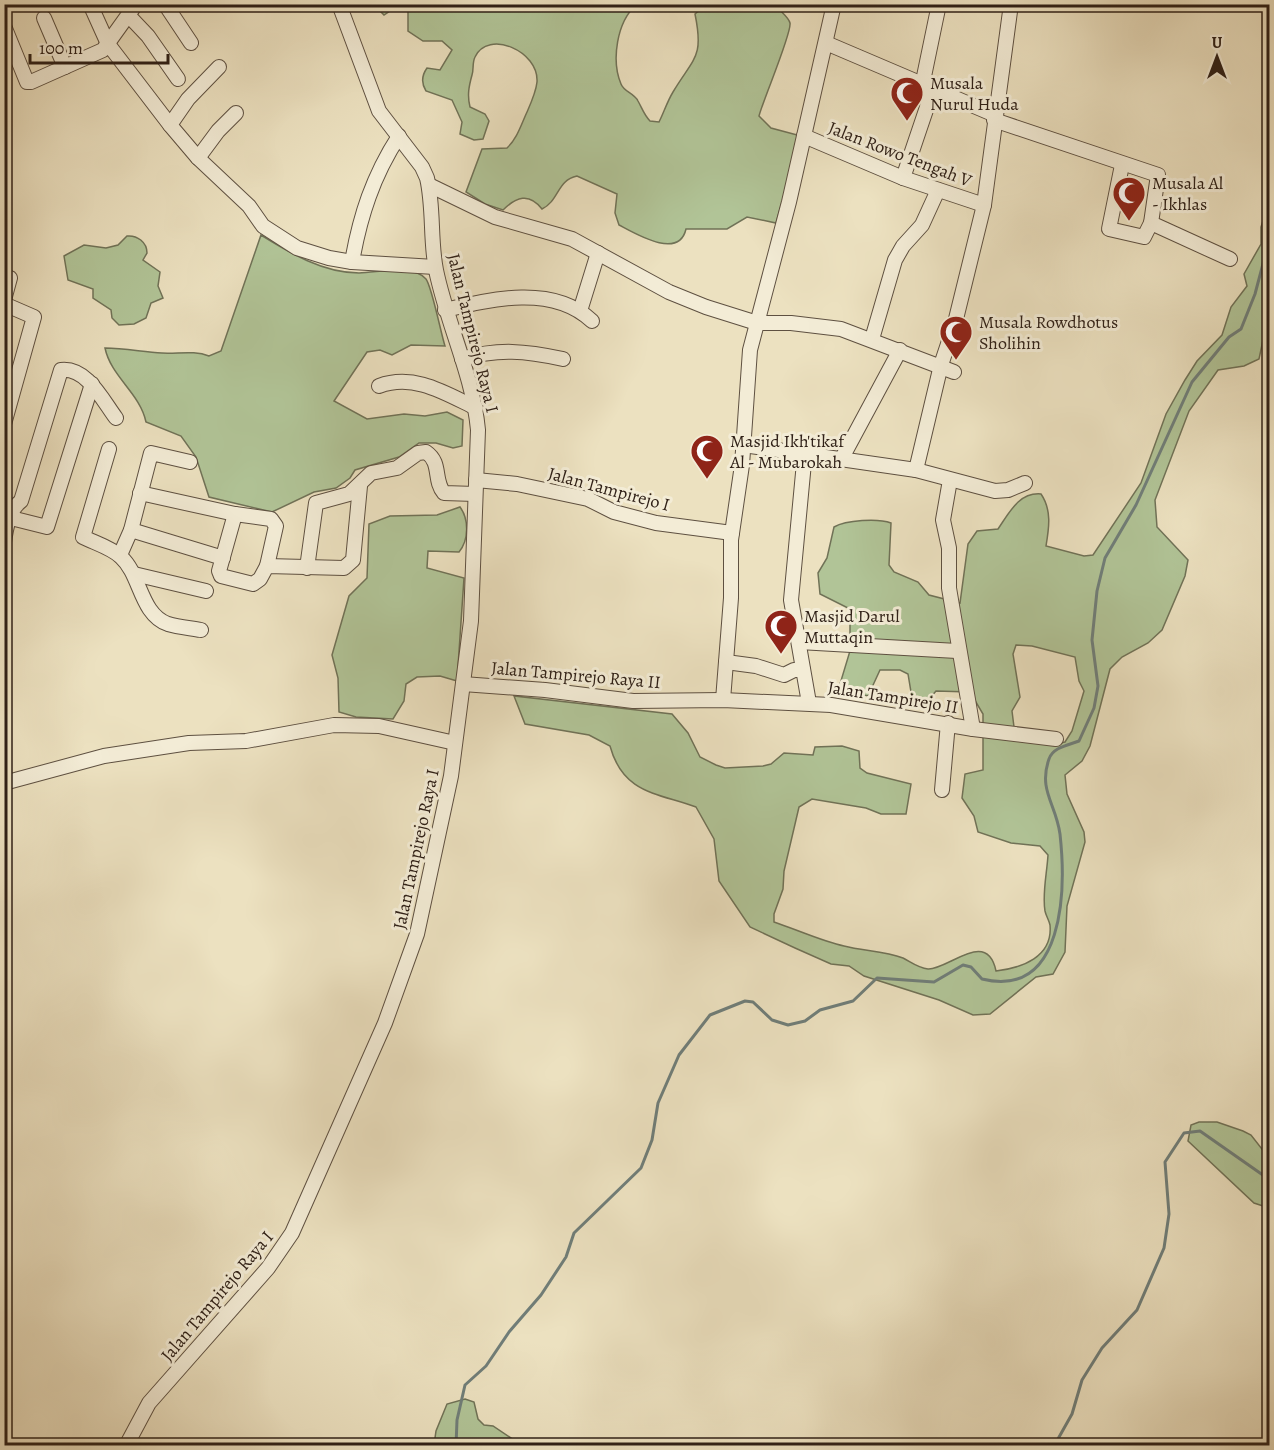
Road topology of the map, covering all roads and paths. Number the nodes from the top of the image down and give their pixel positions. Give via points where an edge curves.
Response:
1 (90, 4) edge
2 (165, 4) edge
3 (339, 4) edge
4 (834, 4) edge
5 (939, 4) edge
6 (1011, 4) edge
7 (132, 10) edge
8 (44, 18) dead end
9 (4, 26) edge
10 (191, 43) dead end
11 (825, 43) junction
12 (108, 44) junction
13 (65, 67) junction
14 (219, 67) dead end
15 (177, 79) dead end
16 (926, 87) junction
17 (236, 113) dead end
18 (994, 118) junction
19 (170, 125) junction
20 (399, 136) junction
21 (804, 136) junction
22 (198, 158) junction
23 (1122, 165) junction
24 (903, 178) junction
25 (429, 185) junction
26 (938, 190) junction
27 (984, 205) junction
28 (1151, 223) junction
29 (598, 253) junction
30 (1230, 259) dead end
31 (352, 262) junction
32 (435, 267) junction
33 (10, 278) dead end
34 (4, 302) edge
35 (445, 310) junction
36 (580, 311) junction
37 (592, 321) dead end
38 (757, 323) junction
39 (872, 339) junction
40 (900, 350) junction
41 (462, 358) junction
42 (563, 359) dead end
43 (940, 365) junction
44 (954, 372) dead end
45 (92, 384) junction
46 (379, 386) dead end
47 (476, 408) junction
48 (116, 418) dead end
49 (4, 424) edge
50 (742, 445) junction
51 (109, 449) dead end
52 (806, 452) junction
53 (842, 458) junction
54 (190, 462) dead end
55 (916, 470) junction
56 (476, 480) junction
57 (950, 480) junction
58 (1025, 483) dead end
59 (360, 486) junction
60 (140, 493) junction
61 (475, 494) junction
62 (10, 507) edge
63 (235, 514) junction
64 (130, 530) junction
65 (732, 533) junction
66 (4, 542) edge
67 (120, 555) junction
68 (223, 558) junction
69 (267, 566) junction
70 (308, 568) junction
71 (134, 574) junction
72 (206, 591) dead end
73 (201, 630) dead end
74 (799, 642) junction
75 (957, 651) junction
76 (726, 662) junction
77 (802, 670) junction
78 (463, 684) junction
79 (723, 700) junction
80 (809, 703) junction
81 (948, 723) junction
82 (973, 729) junction
83 (1056, 739) dead end
84 (455, 743) junction
85 (4, 783) edge
86 (942, 790) dead end
87 (126, 1446) edge

1 - 12 street
2 - 10 street
3 - 20 street via 379,111
4 - 11 street
5 - 16 street
6 - 18 street
7 - 12 street
7 - 15 street
8 - 13 street
9 - 13 street via 27,82 46,78
11 - 16 street
11 - 21 street
12 - 13 street
12 - 19 street
14 - 19 street via 188,99
16 - 18 street
16 - 24 street via 927,107
17 - 22 street
18 - 23 street
18 - 27 street
19 - 22 street
20 - 25 street via 422,167
20 - 31 street via 368,193
21 - 24 street, Jalan Rowo Tengah V
21 - 38 street
22 - 31 street via 249,206 263,226 281,239 315,254
23 - 28 street via 1158,176
23 - 28 street via 1109,229 1144,237
24 - 26 street, Jalan Rowo Tengah V
25 - 29 street via 495,217 572,238
25 - 32 street, Jalan Tampirejo Raya I
26 - 27 street, Jalan Rowo Tengah V
26 - 39 street via 922,225 895,260
27 - 43 street
28 - 30 street
29 - 36 street
29 - 38 street via 669,292
31 - 32 street
32 - 35 street, Jalan Tampirejo Raya I
33 - 34 street
34 - 49 street via 34,317
35 - 36 street via 518,297
35 - 41 street, Jalan Tampirejo Raya I
36 - 37 street
38 - 39 street via 816,325
38 - 50 street via 748,368
39 - 40 street
40 - 43 street
40 - 53 street
41 - 42 street via 507,350
41 - 47 street, Jalan Tampirejo Raya I
43 - 44 street
43 - 55 street
45 - 48 street
45 - 62 street via 66,370 58,374 21,501
45 - 62 street via 47,527
46 - 47 street via 411,381 444,391
47 - 56 street, Jalan Tampirejo Raya I
50 - 52 street
50 - 65 street
51 - 67 street via 83,537
52 - 53 street
52 - 74 street via 792,570 791,600
53 - 55 street
54 - 60 street via 151,453
55 - 57 street
56 - 61 street, Jalan Tampirejo Raya I
56 - 65 street, Jalan Tampirejo I via 588,499 614,512 656,522
57 - 58 street via 1002,492
57 - 75 street via 943,520
59 - 61 street via 371,473 397,468 426,452 436,463 444,493
59 - 70 street via 342,497 316,503
59 - 70 street via 351,563 344,568
60 - 63 street
60 - 64 street
61 - 78 street, Jalan Tampirejo Raya I via 471,621
62 - 66 street
63 - 68 street
63 - 69 street via 270,519 275,524
64 - 67 street
64 - 68 street
65 - 76 street
67 - 71 street
68 - 69 street via 221,576 253,584
69 - 70 street
71 - 72 street
71 - 73 street via 154,614 167,624
74 - 75 street
74 - 77 street
75 - 82 street
76 - 77 street via 784,675
76 - 79 street
77 - 80 street
78 - 79 street, Jalan Tampirejo Raya II via 633,701
78 - 84 street, Jalan Tampirejo Raya I
79 - 80 street, Jalan Tampirejo II
80 - 81 street, Jalan Tampirejo II
81 - 82 street, Jalan Tampirejo II
81 - 86 street
82 - 83 street, Jalan Tampirejo II
84 - 85 street via 379,726 334,725 246,741 189,743 104,756
84 - 87 street, Jalan Tampirejo Raya I via 417,934 385,1023 292,1233 268,1268 149,1403

